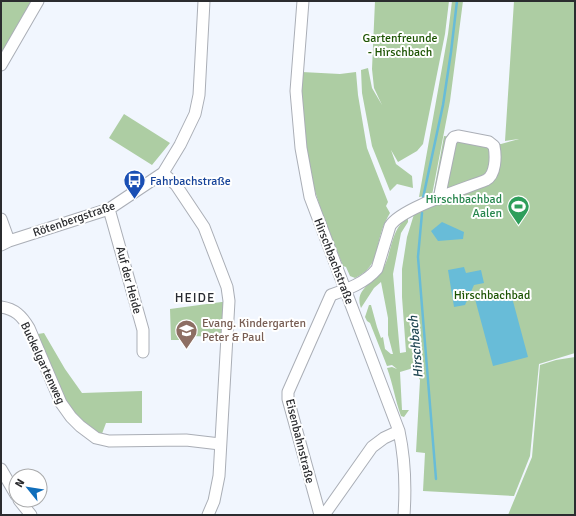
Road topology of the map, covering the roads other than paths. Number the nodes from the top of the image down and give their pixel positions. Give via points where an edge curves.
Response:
1 (38, 1) edge
2 (204, 1) edge
3 (303, 1) edge
4 (1, 65) edge
5 (163, 173) junction
6 (439, 198) junction
7 (110, 209) junction
8 (1, 219) edge
9 (5, 243) edge
10 (345, 290) junction
11 (1, 307) edge
12 (143, 352) dead end
13 (399, 431) junction
14 (220, 444) junction
15 (1, 469) edge
16 (8, 481) edge
17 (208, 515) edge
18 (320, 515) edge
19 (324, 515) edge
20 (404, 515) edge

1 - 4 street
2 - 5 street via 199,95 195,114
3 - 10 street, Hirschbachstraße via 296,91 301,148 310,197
5 - 7 street, Rötenbergstraße
5 - 14 street via 176,185 204,226 227,287 229,301
6 - 6 street, Eisenbahnstraße via 454,137 489,142 494,146 491,178
6 - 10 street, Eisenbahnstraße via 412,209 393,221 377,269 360,283
7 - 9 street, Rötenbergstraße
7 - 12 street, Auf der Heide via 143,330
8 - 9 street
10 - 13 street, Hirschbachstraße
10 - 18 street, Eisenbahnstraße via 331,295 288,392 288,400
11 - 14 street, Buckelgartenweg via 13,310 22,318 70,417 96,438 109,441 186,440
13 - 19 street via 372,447
13 - 20 street, Hirschbachstraße via 405,474
14 - 17 street via 219,476
15 - 16 street

